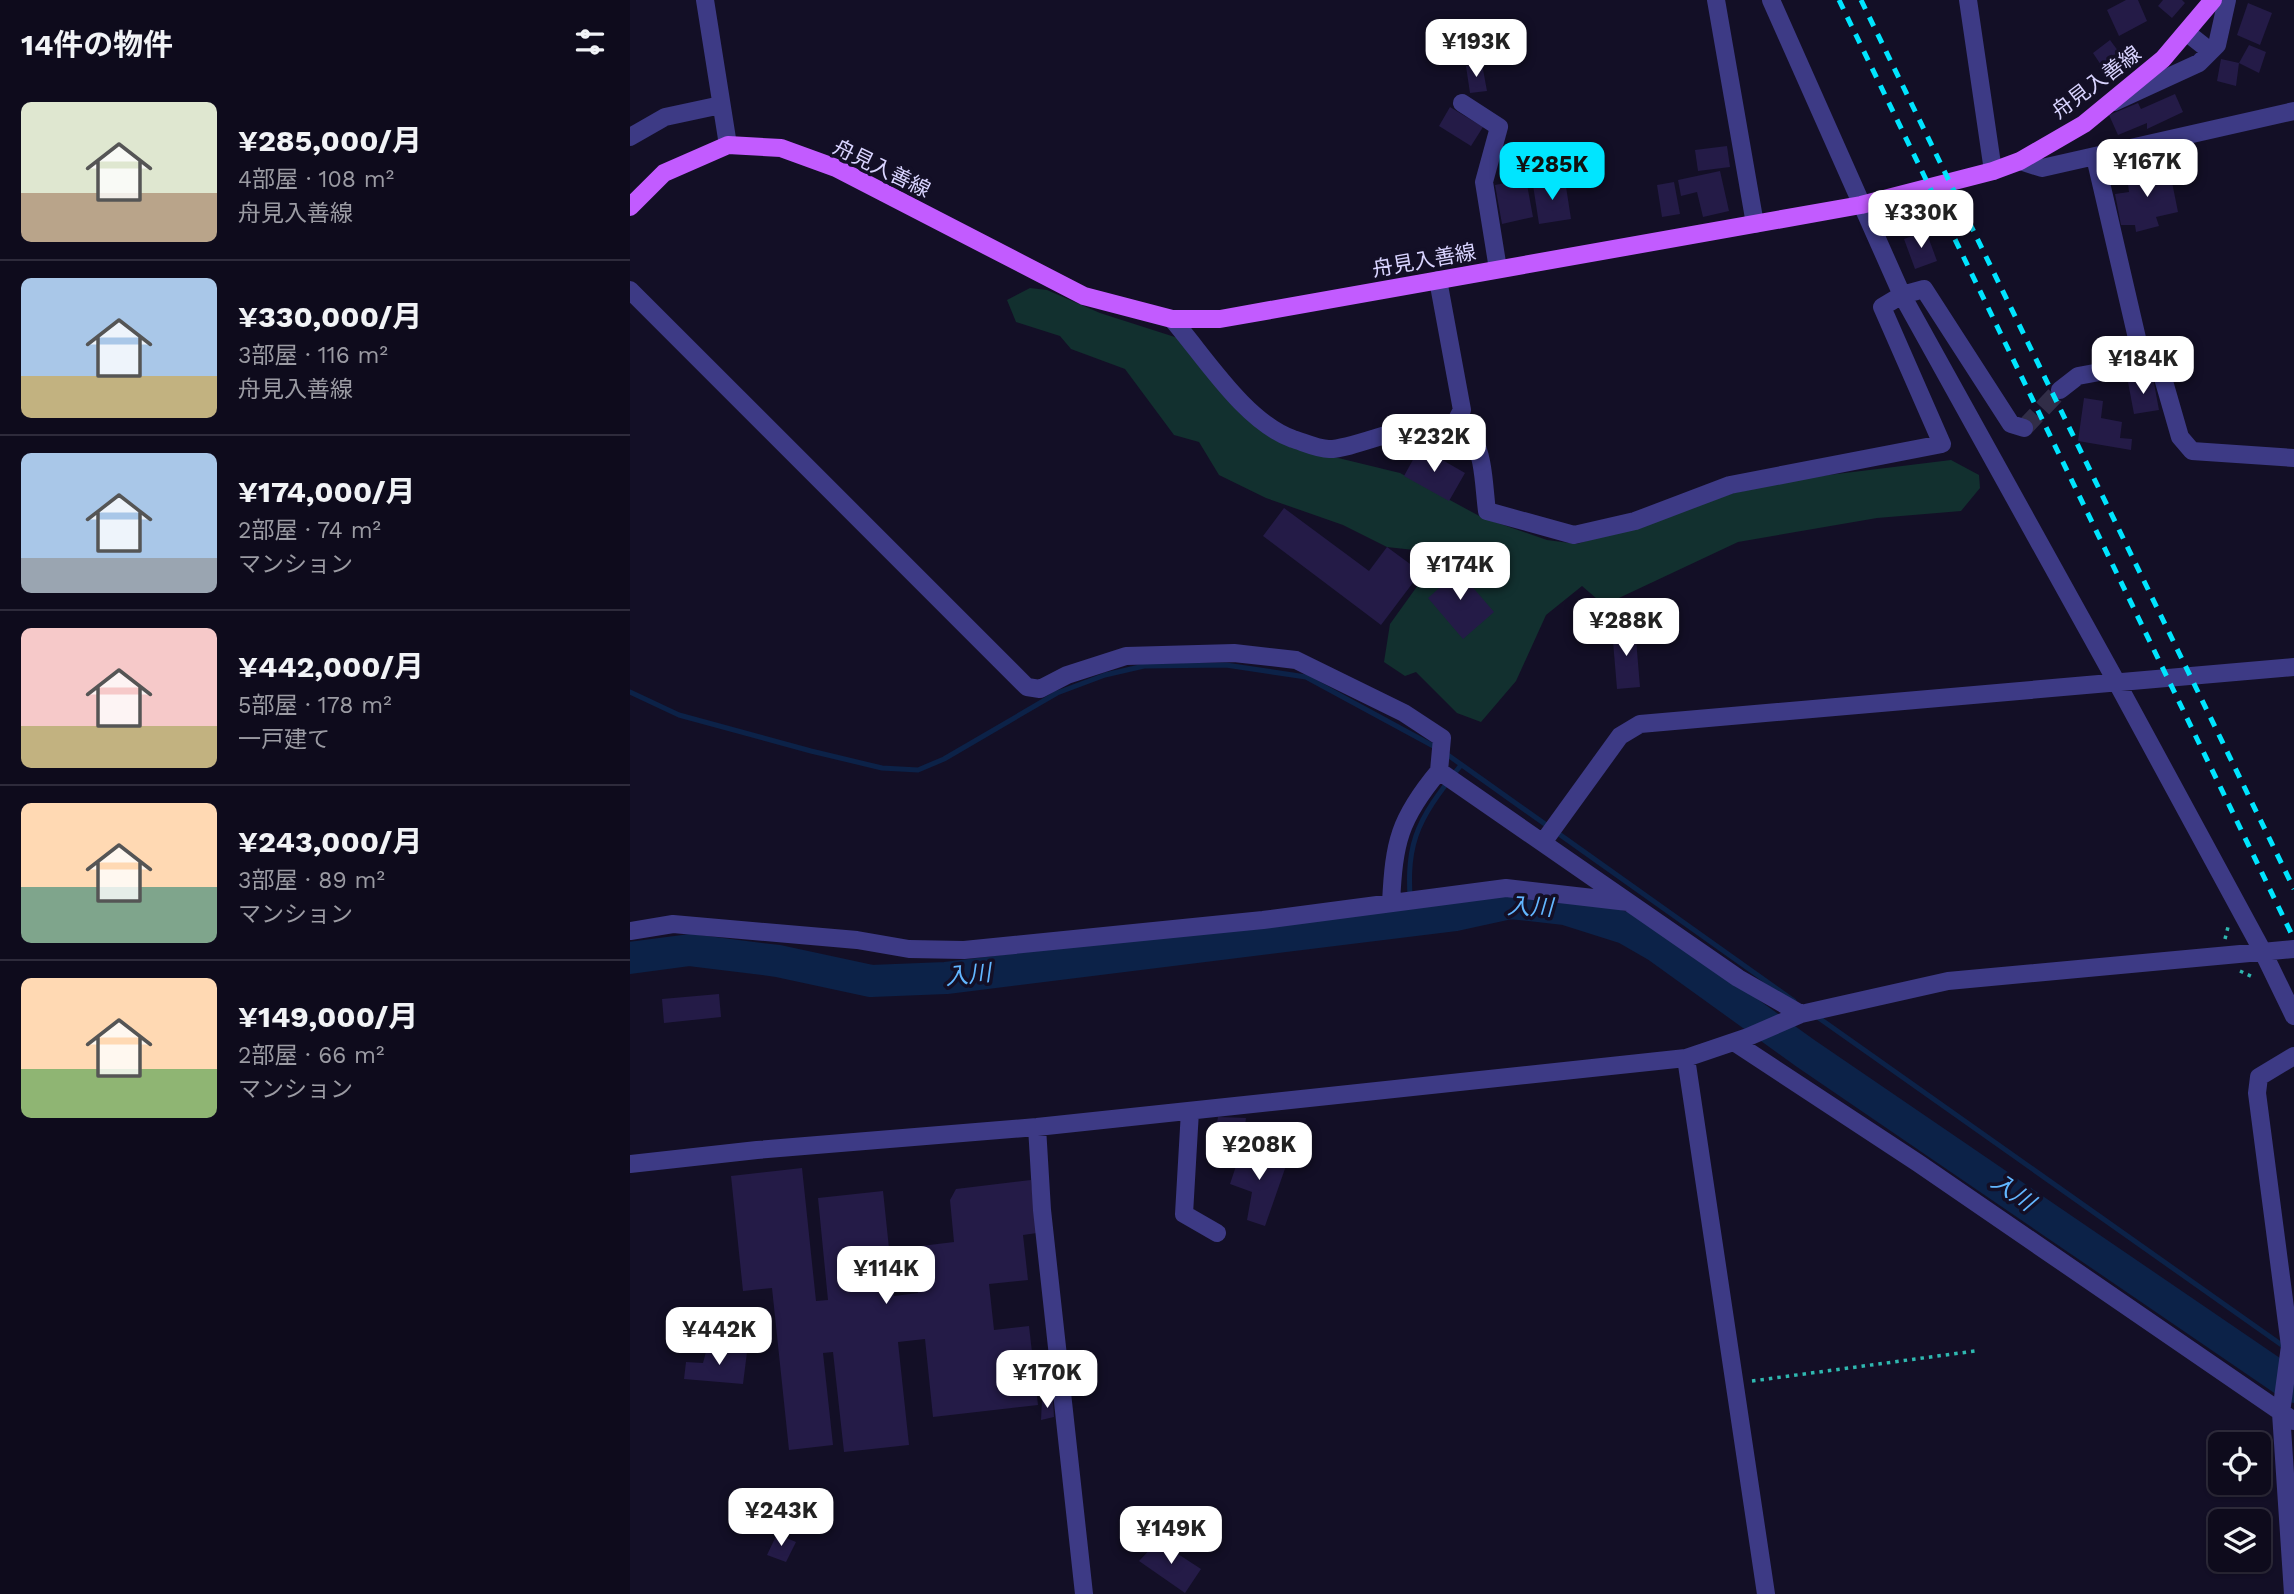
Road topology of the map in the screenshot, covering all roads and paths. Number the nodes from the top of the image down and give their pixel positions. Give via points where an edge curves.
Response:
1 (705, 0) edge
2 (1716, 0) edge
3 (1772, 0) edge
4 (1968, 0) edge
5 (2213, 0) edge
6 (2227, 0) edge
7 (2186, 32) junction
8 (2210, 51) junction
9 (1462, 103) dead end
10 (721, 105) junction
11 (2105, 107) junction
12 (2294, 111) edge
13 (630, 137) edge
14 (728, 145) junction
15 (2095, 157) junction
16 (2020, 161) junction
17 (1993, 172) junction
18 (1861, 205) junction
19 (630, 206) edge
20 (1755, 224) junction
21 (1499, 269) junction
22 (1438, 280) junction
23 (630, 290) edge
24 (1902, 295) junction
25 (1172, 319) junction
26 (2143, 364) junction
27 (2060, 390) tunnel mouth
28 (1454, 425) junction
29 (2024, 428) dead end
30 (2294, 458) edge
31 (2294, 667) edge
32 (2116, 681) junction
33 (1439, 771) junction
34 (1544, 841) junction
35 (1628, 902) junction
36 (1391, 903) junction
37 (2232, 915) dead end
38 (630, 931) edge
39 (2294, 949) edge
40 (2263, 952) junction
41 (2227, 956) junction
42 (2262, 982) dead end
43 (1795, 1016) junction
44 (2294, 1016) edge
45 (1741, 1039) junction
46 (2294, 1056) edge
47 (1686, 1058) junction
48 (1191, 1111) junction
49 (1037, 1127) junction
50 (630, 1164) edge
51 (1217, 1233) dead end
52 (2285, 1243) edge
53 (2291, 1340) edge
54 (1975, 1351) dead end
55 (1733, 1383) junction
56 (2286, 1411) edge
57 (1084, 1594) edge
58 (1766, 1594) edge
59 (2293, 1594) edge

1 - 10 street
2 - 20 street
3 - 18 street
4 - 17 street
5 - 7 main road, 舟見入善線
6 - 8 street via 2217,44
7 - 8 street
7 - 11 main road, 舟見入善線 via 2163,59
8 - 11 street via 2199,63
9 - 21 street via 1499,127 1484,182
10 - 13 street via 665,117
10 - 14 street
11 - 16 main road, 舟見入善線
12 - 15 street
14 - 19 main road, 舟見入善線 via 664,173
14 - 25 main road, 舟見入善線 via 781,148 836,168 1083,296
15 - 16 street via 2042,168
15 - 26 street
16 - 17 main road, 舟見入善線
17 - 18 main road, 舟見入善線
18 - 20 main road, 舟見入善線
18 - 24 street
20 - 21 main road, 舟見入善線
21 - 22 main road, 舟見入善線
22 - 25 main road, 舟見入善線 via 1220,319
22 - 28 street via 1462,410
23 - 33 street via 1027,687 1040,689 1126,656 1234,653 1296,660 1443,737
24 - 28 street via 1882,307 1942,444 1730,485 1635,522 1574,536 1487,511 1472,436
24 - 29 street via 1924,289 2011,424
24 - 32 street
25 - 28 street via 1258,420 1290,438 1328,449 1432,423
26 - 27 street via 2078,376
26 - 30 street via 2161,371 2180,437 2192,451
31 - 32 street
32 - 34 street via 1640,724 1620,736
32 - 40 street
33 - 34 street
33 - 36 street via 1417,797 1394,848
34 - 35 street
35 - 36 street via 1506,888
35 - 43 street
36 - 38 street via 964,950 909,949 831,937 673,924
37 - 41 path via 2225,937
39 - 40 street
40 - 41 street
40 - 44 street
41 - 42 path via 2229,965
41 - 43 street via 1948,981
43 - 45 street
45 - 47 street
45 - 56 street
46 - 52 street via 2259,1077 2257,1093
47 - 48 street
47 - 55 street
48 - 49 street
48 - 51 street via 1184,1214
49 - 50 street
49 - 57 street
52 - 53 street
53 - 56 street
54 - 55 path
55 - 58 street
56 - 59 street

